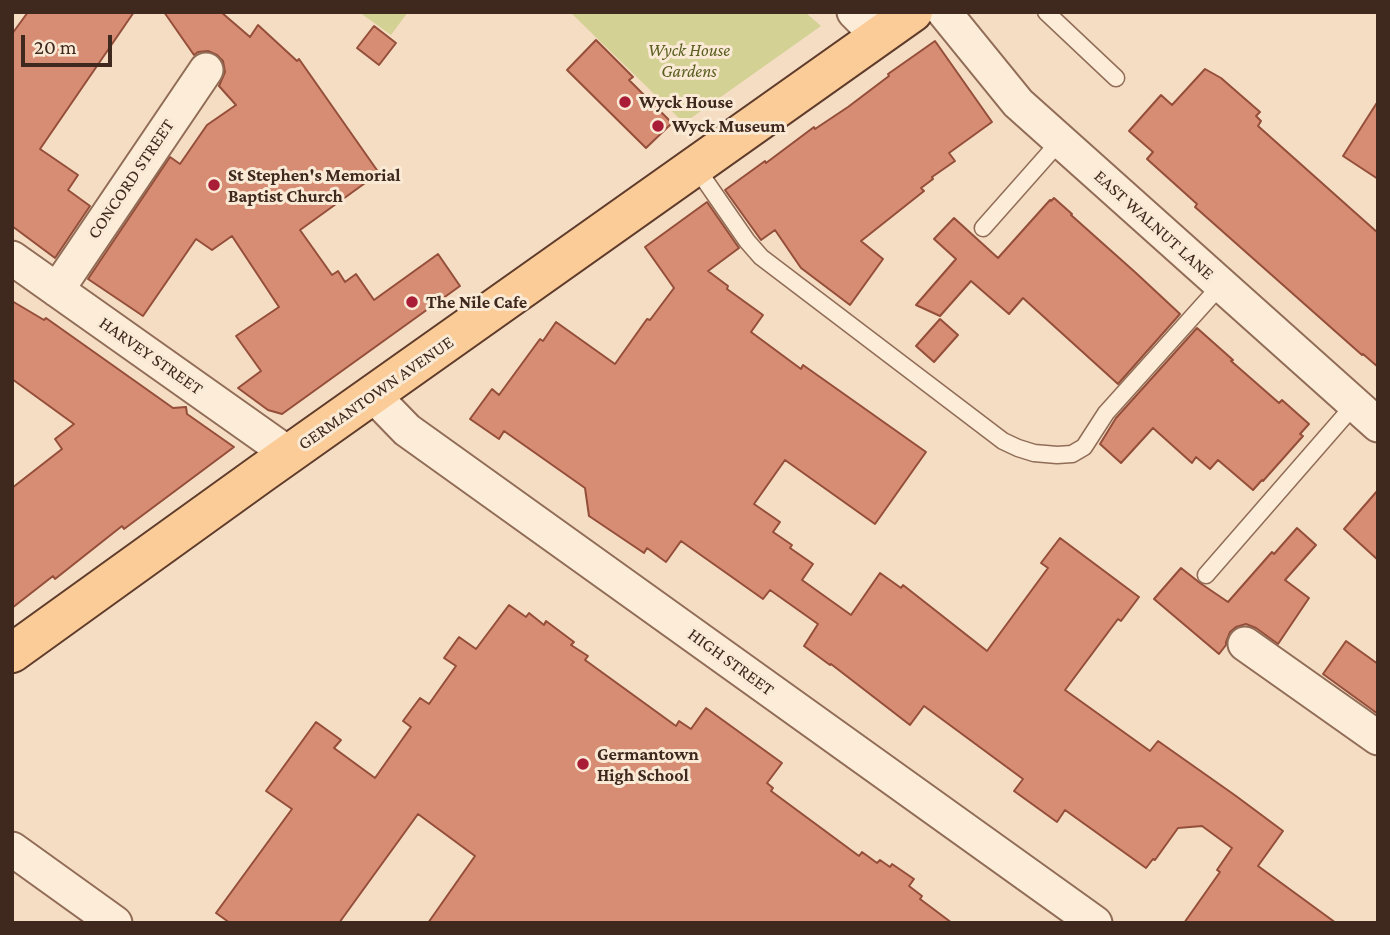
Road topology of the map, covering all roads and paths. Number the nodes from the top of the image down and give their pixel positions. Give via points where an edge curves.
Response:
1 (913, 12) edge
2 (944, 12) edge
3 (1046, 12) edge
4 (866, 25) edge
5 (206, 70) dead end
6 (1116, 78) dead end
7 (1060, 141) junction
8 (695, 166) junction
9 (983, 228) dead end
10 (12, 258) edge
11 (1221, 285) junction
12 (57, 290) junction
13 (373, 395) junction
14 (1366, 414) edge
15 (289, 454) junction
16 (1206, 575) dead end
17 (1245, 644) dead end
18 (14, 647) edge
19 (1378, 738) edge
20 (12, 849) edge
21 (115, 923) edge
22 (1095, 923) edge

1 - 4 main road, GERMANTOWN AVENUE
2 - 7 street, EAST WALNUT LANE via 1007,91
3 - 6 lane
4 - 8 main road, GERMANTOWN AVENUE
5 - 12 street, CONCORD STREET
7 - 9 lane
7 - 11 street, EAST WALNUT LANE
8 - 11 lane via 761,257 1003,440 1034,453 1072,454 1084,447 1107,413
8 - 13 main road, GERMANTOWN AVENUE
10 - 12 street, HARVEY STREET
11 - 14 street, EAST WALNUT LANE
12 - 15 street, HARVEY STREET
13 - 15 main road, GERMANTOWN AVENUE
13 - 22 street, HIGH STREET via 407,430
14 - 16 lane
15 - 18 main road, GERMANTOWN AVENUE
17 - 19 street
20 - 21 street

